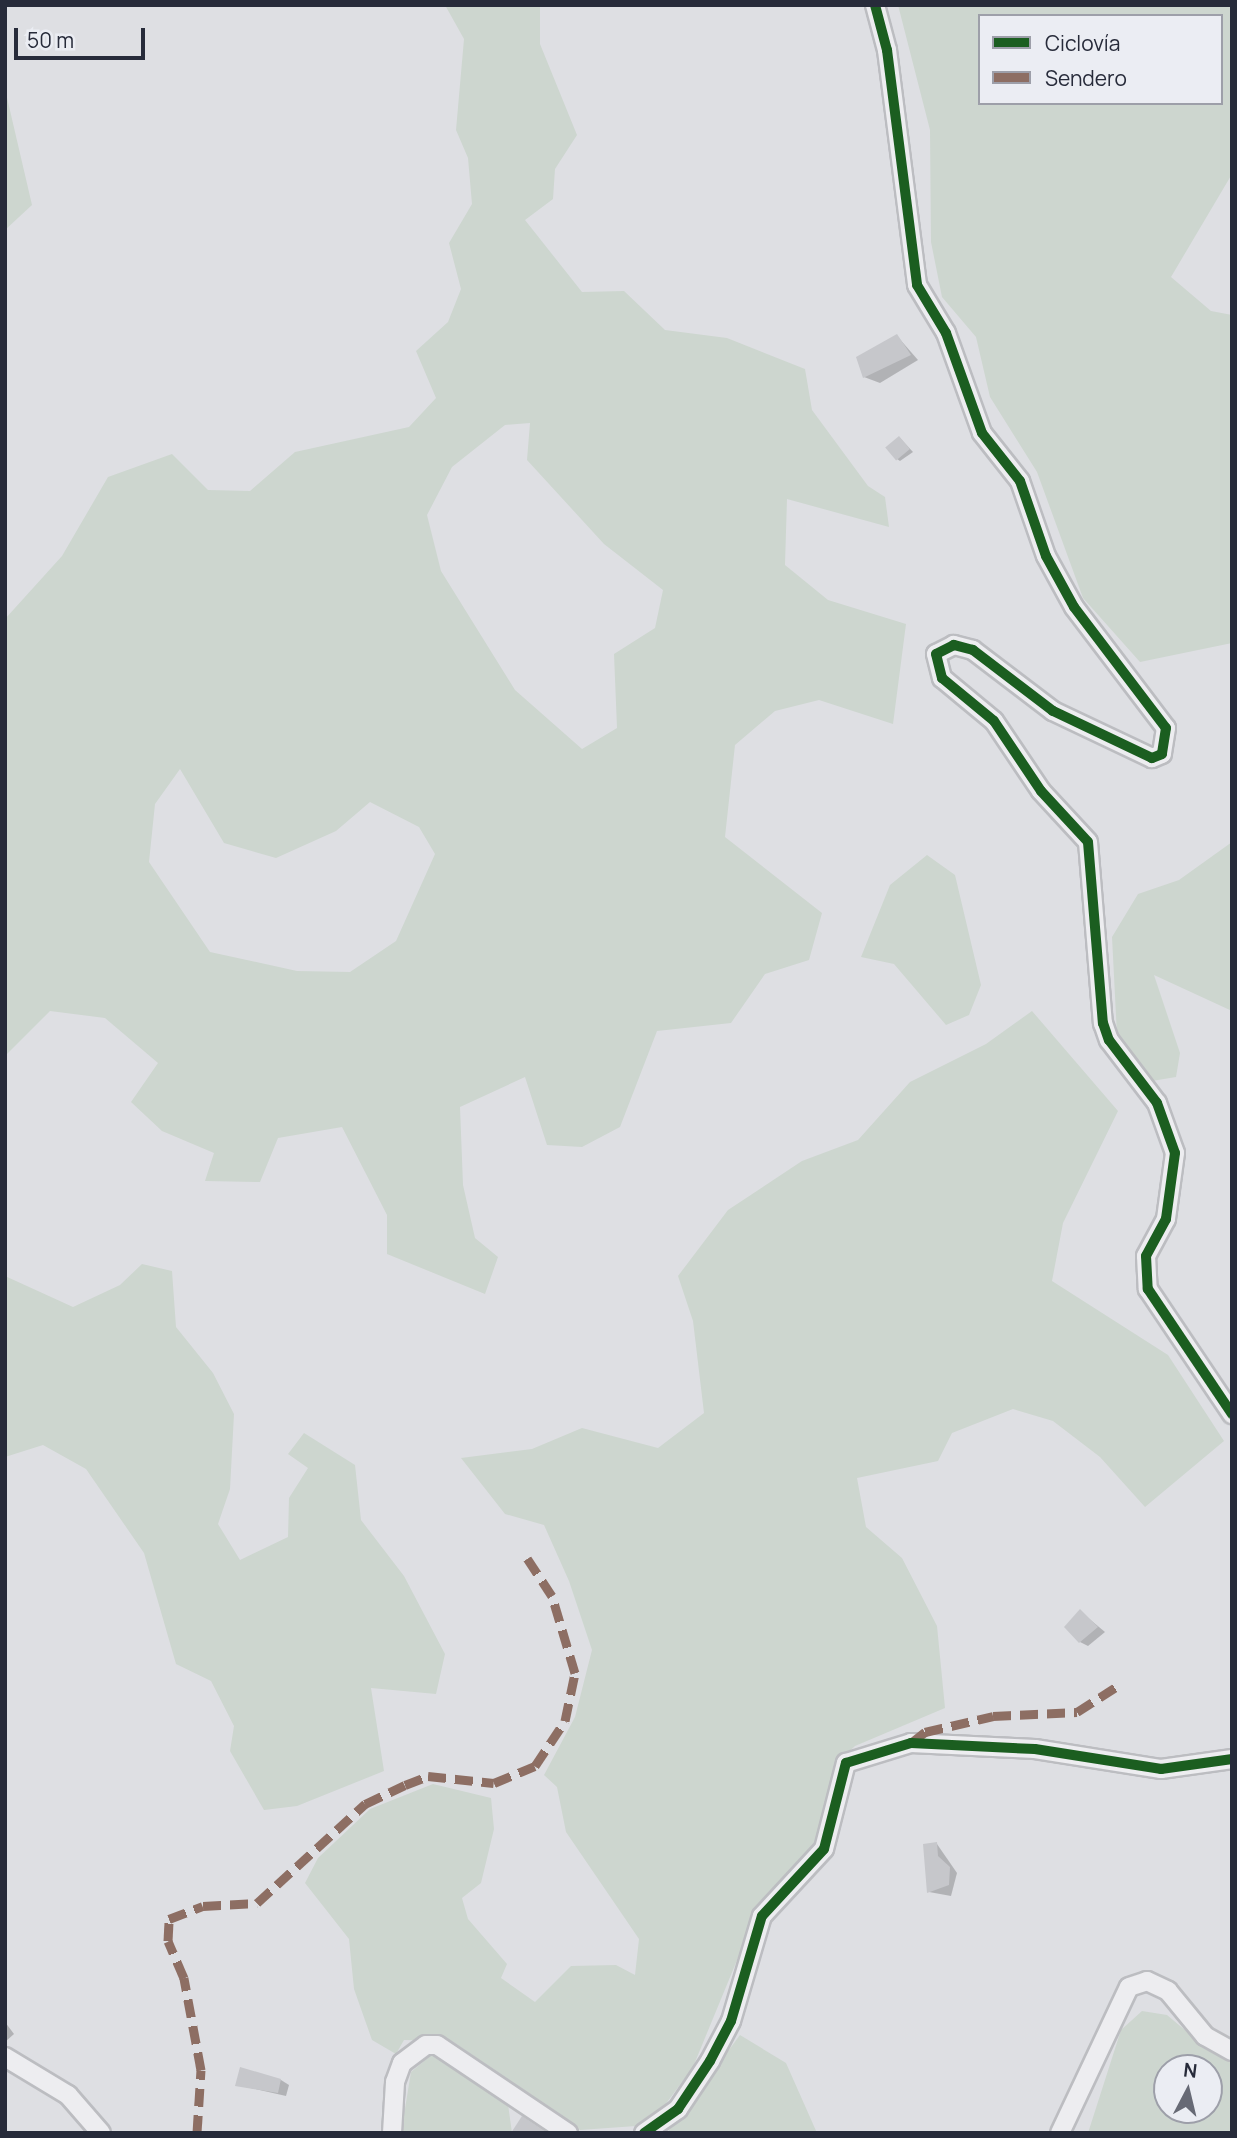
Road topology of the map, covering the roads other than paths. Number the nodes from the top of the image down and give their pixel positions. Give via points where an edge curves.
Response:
1 (875, 5) edge
2 (1232, 1414) edge
3 (1232, 1759) edge
4 (1232, 2051) edge
5 (5, 2057) edge
6 (101, 2133) edge
7 (393, 2133) edge
8 (568, 2133) edge
9 (644, 2133) edge
10 (1060, 2133) edge

1 - 2 street via 887,50 917,285 946,333 982,433 1020,481 1046,556 1074,607 1166,727 1162,754 1152,758 1053,710 972,650 954,645 936,654 942,678 994,721 1041,791 1088,842 1103,1023 1109,1040 1157,1103 1175,1153 1166,1219 1146,1256 1148,1289
3 - 9 street via 1193,1769 1149,1769 1035,1749 933,1743 892,1745 846,1763 824,1849 762,1916 731,2021 710,2061 678,2109
4 - 10 street via 1205,2036 1168,1991 1147,1981 1129,1987
5 - 6 street via 68,2095
7 - 8 street via 395,2082 402,2063 426,2045 437,2045

